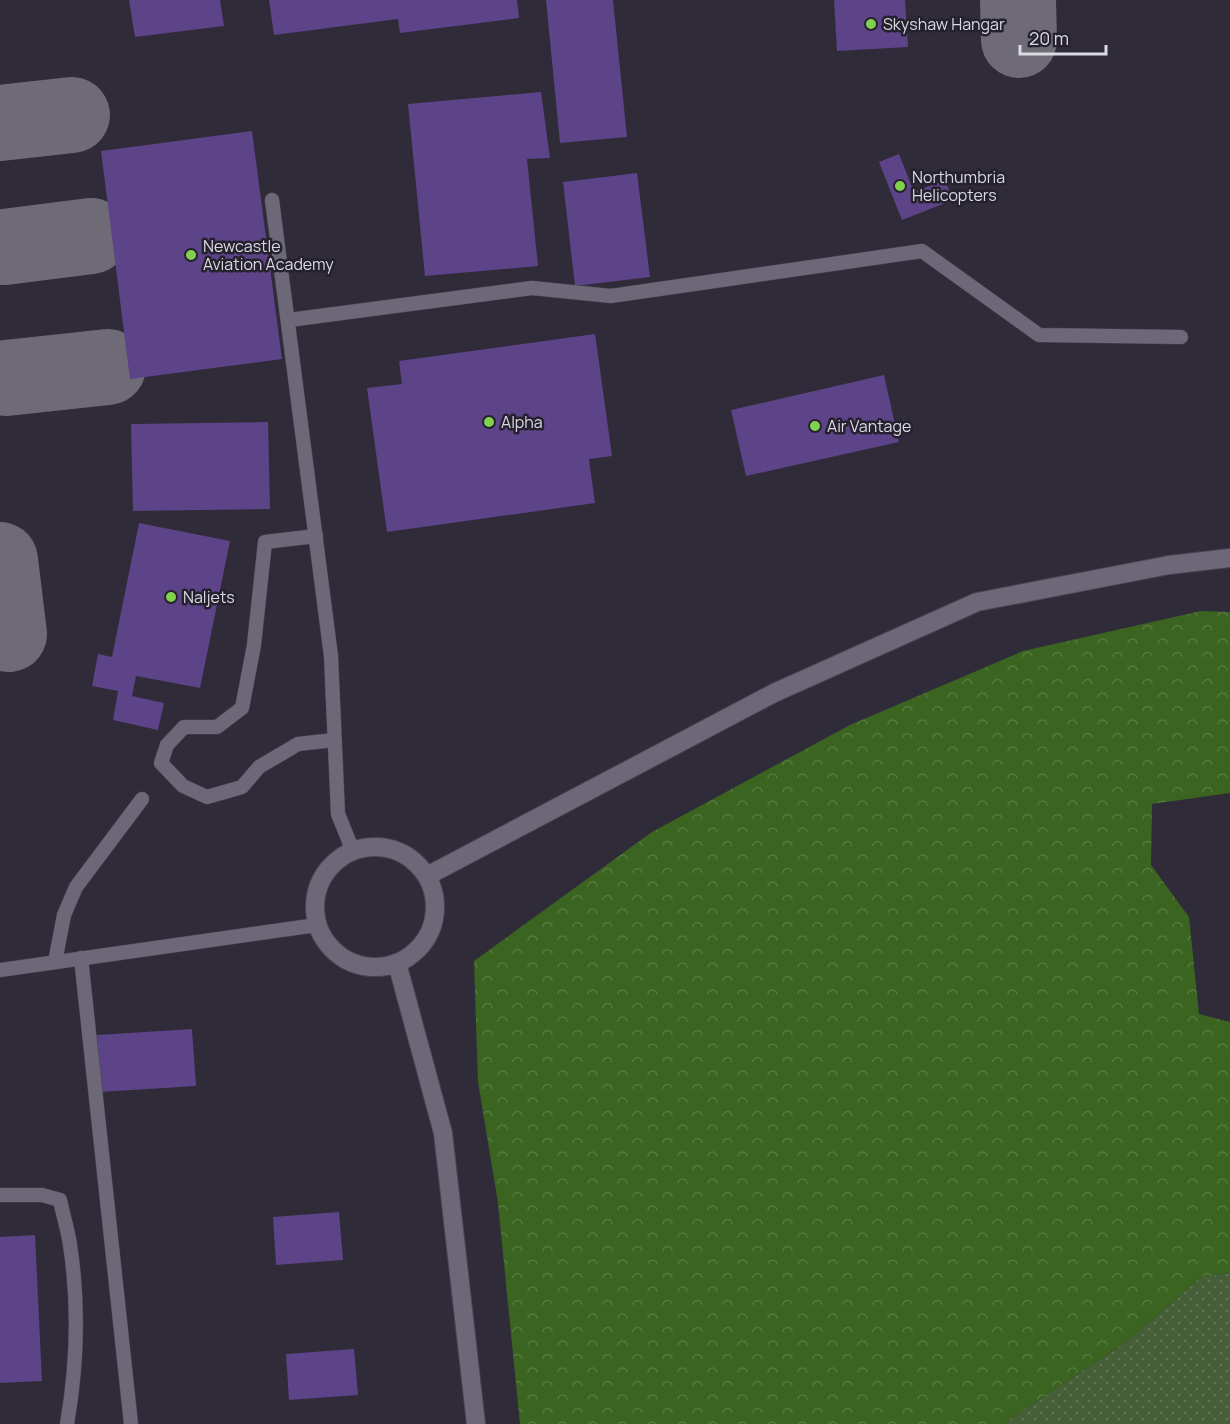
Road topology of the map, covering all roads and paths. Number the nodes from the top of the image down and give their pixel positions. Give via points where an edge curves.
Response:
1 (272, 200) dead end
2 (289, 320) junction
3 (1181, 337) dead end
4 (316, 536) junction
5 (1230, 558) edge
6 (334, 740) junction
7 (142, 799) dead end
8 (352, 851) junction
9 (427, 876) junction
10 (317, 925) junction
11 (81, 958) junction
12 (55, 962) junction
13 (397, 963) junction
14 (0, 970) edge
15 (0, 1195) edge
16 (67, 1424) edge
17 (131, 1424) edge
18 (477, 1424) edge

1 - 2 lane
2 - 3 lane via 532,288 611,296 922,251 1039,335
2 - 4 lane
4 - 6 lane via 331,656
4 - 6 lane via 265,542 254,645 242,708 217,727 183,727 167,745 161,763 183,786 207,797 242,787 260,767 298,744
5 - 9 street via 1169,565 977,602 774,693
6 - 8 lane via 338,814
7 - 12 lane via 76,887 64,915
8 - 9 street via 374,847 394,850 413,860
8 - 10 street via 333,863 320,881 315,903
9 - 13 street via 434,896 434,917 428,936 415,952
10 - 11 lane
10 - 13 street via 329,946 349,962 373,967
11 - 12 lane
11 - 17 lane
12 - 14 lane
13 - 18 street via 443,1133
15 - 16 lane via 35,1194 60,1200 70,1244 75,1307 73,1385

